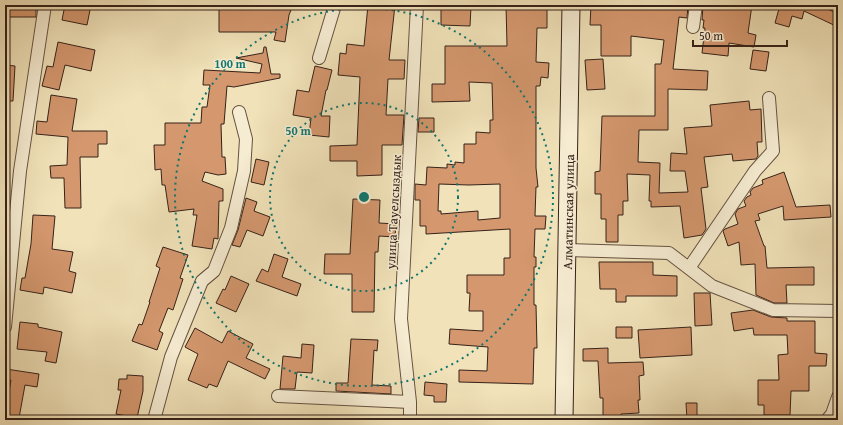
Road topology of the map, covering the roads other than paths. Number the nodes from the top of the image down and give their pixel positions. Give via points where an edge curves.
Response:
1 (45, 5) edge
2 (335, 5) edge
3 (417, 5) edge
4 (571, 5) edge
5 (696, 5) edge
6 (693, 27) dead end
7 (319, 58) dead end
8 (769, 98) dead end
9 (239, 112) dead end
10 (567, 250) junction
11 (689, 268) junction
12 (838, 311) edge
13 (5, 327) edge
14 (278, 396) dead end
15 (838, 397) edge
16 (410, 402) junction
17 (154, 420) edge
18 (410, 420) edge
19 (564, 420) edge
20 (827, 420) edge

1 - 13 street via 20,171
2 - 7 street
3 - 16 street, улица Тауелсыздык via 401,319
4 - 10 main road, Алматинская улица
5 - 6 street
8 - 11 street via 773,151 755,171
9 - 17 street via 246,139 244,171 231,228 214,271 202,281 171,357
10 - 11 street via 668,252
10 - 19 main road, Алматинская улица
11 - 12 street via 712,286 773,310
14 - 16 street
15 - 20 street
16 - 18 street, улица Тауелсыздык

